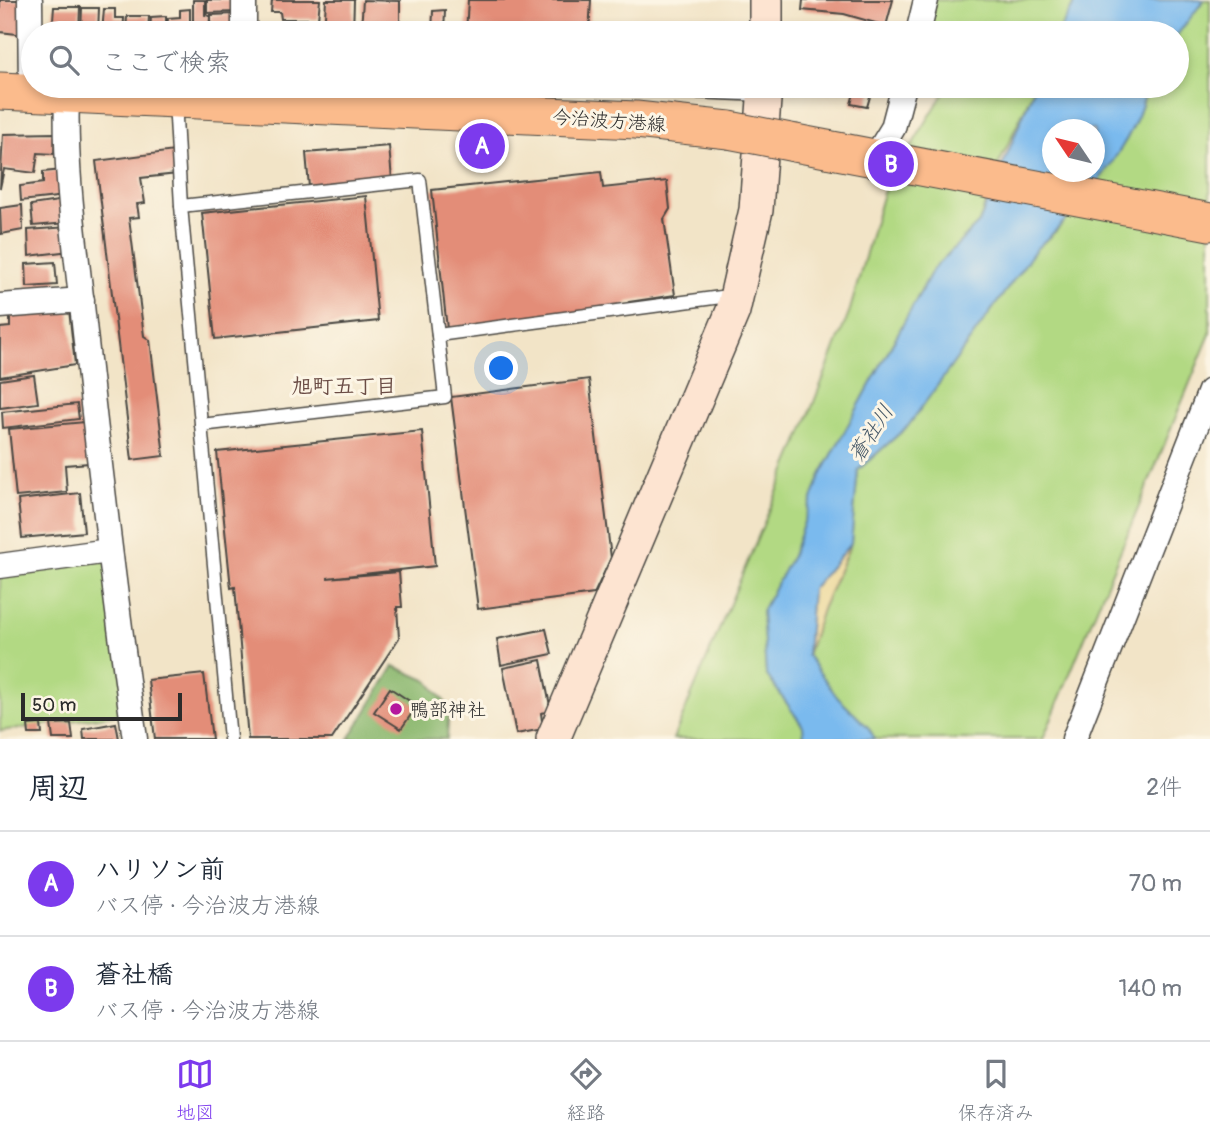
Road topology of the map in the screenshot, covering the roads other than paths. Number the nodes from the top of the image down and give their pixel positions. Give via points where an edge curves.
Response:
1 (30, 0) edge
2 (244, 0) edge
3 (766, 0) edge
4 (926, 0) edge
5 (27, 21) edge
6 (244, 21) edge
7 (766, 21) edge
8 (921, 21) edge
9 (21, 55) edge
10 (15, 91) edge
11 (67, 98) edge
12 (132, 98) edge
13 (203, 98) edge
14 (291, 98) edge
15 (764, 98) edge
16 (901, 98) edge
17 (175, 100) junction
18 (887, 162) junction
19 (180, 206) junction
20 (1210, 222) edge
21 (737, 295) junction
22 (82, 300) junction
23 (0, 306) edge
24 (438, 335) junction
25 (1210, 391) edge
26 (201, 425) junction
27 (109, 551) junction
28 (0, 566) edge
29 (135, 739) edge
30 (230, 739) edge
31 (553, 739) edge
32 (1074, 739) edge

1 - 5 street
2 - 6 street
3 - 7 street
4 - 8 street
9 - 10 street
11 - 22 street
12 - 17 main road, 今治波方港線
13 - 17 main road, 今治波方港線
14 - 18 main road, 今治波方港線, bridge via 636,120 729,130
15 - 21 street via 757,210
16 - 18 street
17 - 19 lane
18 - 20 main road, 今治波方港線
19 - 24 lane via 420,180
19 - 26 lane
21 - 24 lane
21 - 31 street
22 - 23 street
22 - 27 street
24 - 26 lane via 445,397
25 - 32 street
26 - 30 lane
27 - 28 street
27 - 29 street

